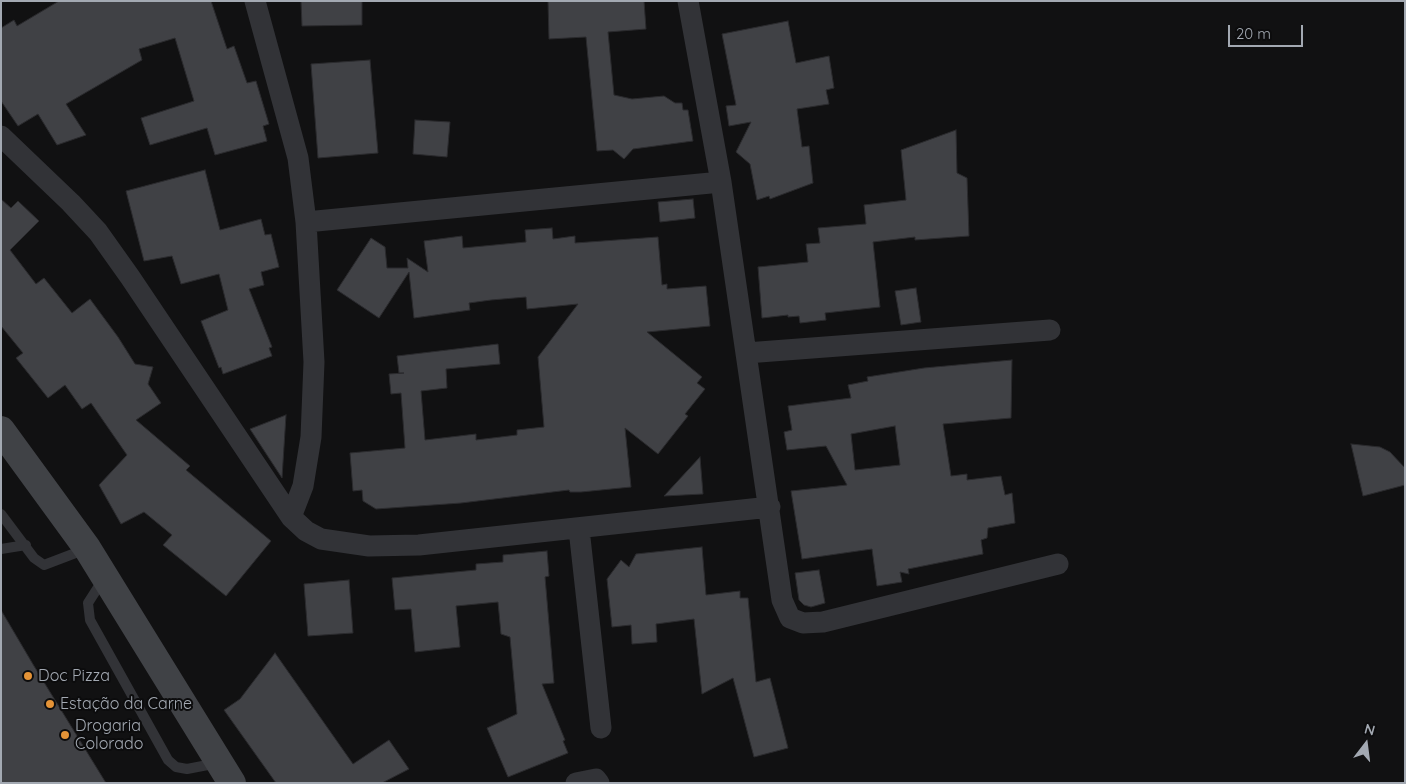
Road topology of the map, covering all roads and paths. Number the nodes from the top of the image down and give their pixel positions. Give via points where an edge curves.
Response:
1 (255, 1) edge
2 (688, 1) edge
3 (1, 136) edge
4 (720, 182) junction
5 (306, 222) junction
6 (1050, 330) dead end
7 (746, 353) junction
8 (1, 430) edge
9 (770, 507) junction
10 (1, 514) edge
11 (291, 517) junction
12 (579, 529) junction
13 (26, 545) junction
14 (87, 548) junction
15 (1, 549) edge
16 (1058, 564) dead end
17 (105, 578) junction
18 (601, 728) dead end
19 (227, 777) edge
20 (576, 783) edge
21 (600, 783) edge

1 - 5 street via 298,158
2 - 4 street
3 - 11 street via 71,203 108,246
4 - 5 street
4 - 7 street
5 - 11 street via 314,362 311,437 302,486
6 - 7 street
7 - 9 street
8 - 14 street
9 - 12 street
9 - 16 street via 782,600 790,618 803,624 823,622
10 - 13 lane
11 - 12 street via 321,539 369,546 419,545
12 - 18 street
13 - 14 lane via 34,558 44,565
13 - 15 lane
14 - 17 street
17 - 19 street
17 - 19 lane via 88,603 90,620 168,760 176,767
20 - 21 street via 596,779

